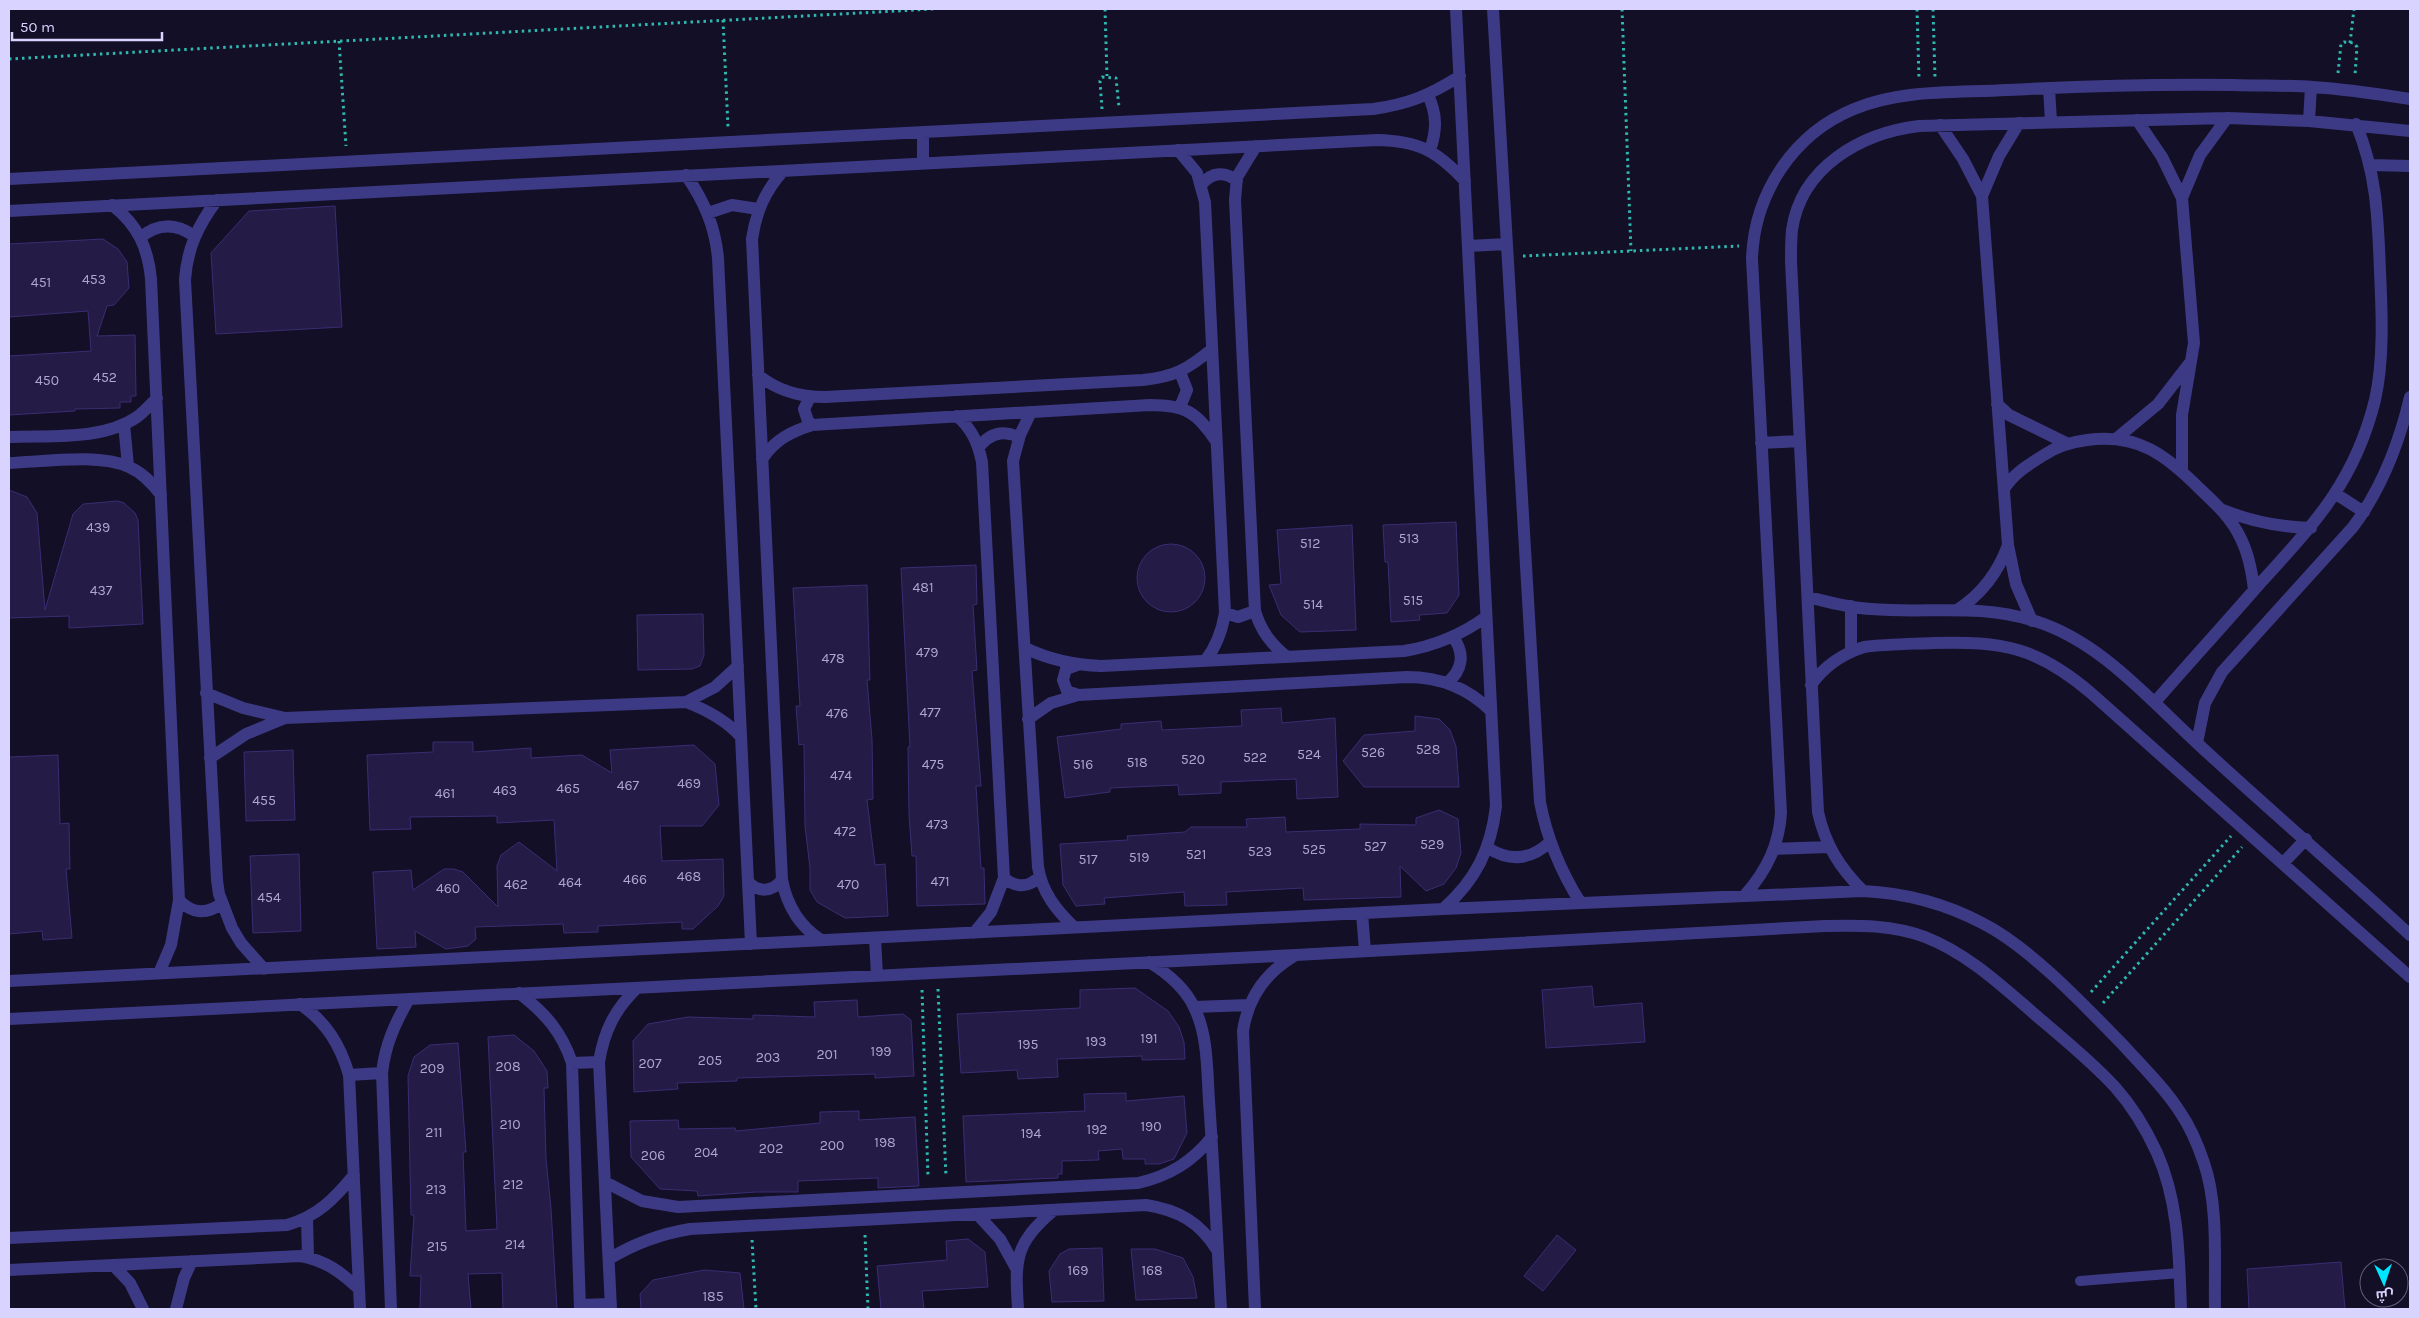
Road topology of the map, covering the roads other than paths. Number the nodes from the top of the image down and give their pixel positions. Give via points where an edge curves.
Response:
1 (1456, 9) edge
2 (1493, 9) edge
3 (1460, 76) junction
4 (2311, 87) junction
5 (2049, 88) junction
6 (1428, 95) junction
7 (2410, 99) edge
8 (2228, 118) junction
9 (2137, 120) junction
10 (2309, 120) junction
11 (2051, 122) junction
12 (2019, 123) junction
13 (2356, 124) junction
14 (1940, 125) junction
15 (2410, 131) edge
16 (922, 132) junction
17 (1256, 146) junction
18 (1178, 150) junction
19 (1430, 150) junction
20 (923, 164) junction
21 (2371, 165) junction
22 (2410, 166) edge
23 (784, 171) junction
24 (686, 175) junction
25 (9, 179) edge
26 (1237, 181) junction
27 (1465, 181) junction
28 (1202, 184) junction
29 (1982, 196) junction
30 (2182, 198) junction
31 (217, 200) junction
32 (112, 206) junction
33 (758, 209) junction
34 (9, 211) edge
35 (708, 213) junction
36 (194, 236) junction
37 (141, 237) junction
38 (1468, 246) junction
39 (1508, 250) junction
40 (1212, 349) junction
41 (2192, 360) junction
42 (1180, 372) junction
43 (758, 375) junction
44 (810, 397) junction
45 (157, 398) junction
46 (2410, 398) edge
47 (1998, 404) junction
48 (1180, 407) junction
49 (1031, 412) junction
50 (957, 416) junction
51 (124, 424) junction
52 (812, 425) junction
53 (9, 437) edge
54 (1020, 437) junction
55 (2117, 438) junction
56 (1217, 441) junction
57 (1800, 441) junction
58 (1761, 443) junction
59 (2066, 443) junction
60 (979, 447) junction
61 (762, 460) junction
62 (9, 463) edge
63 (128, 466) junction
64 (2182, 471) junction
65 (2004, 489) junction
66 (2336, 494) junction
67 (161, 495) junction
68 (2220, 508) junction
69 (2364, 512) junction
70 (2311, 528) junction
71 (2008, 545) junction
72 (2254, 590) junction
73 (1808, 597) junction
74 (1851, 606) junction
75 (1957, 610) junction
76 (1256, 611) junction
77 (1225, 613) junction
78 (1486, 617) junction
79 (2032, 620) junction
80 (1453, 637) junction
81 (1025, 648) junction
82 (1851, 651) junction
83 (1287, 657) junction
84 (1205, 660) junction
85 (1077, 665) junction
86 (738, 666) junction
87 (1447, 683) junction
88 (1811, 684) junction
89 (206, 693) junction
90 (1078, 695) junction
91 (686, 702) junction
92 (2155, 702) junction
93 (1491, 711) junction
94 (285, 718) junction
95 (1028, 719) junction
96 (741, 737) junction
97 (2197, 743) junction
98 (210, 758) junction
99 (2306, 839) junction
100 (1550, 842) junction
101 (1828, 846) junction
102 (1488, 848) junction
103 (1774, 849) junction
104 (2284, 862) junction
105 (1040, 876) junction
106 (1004, 878) junction
107 (782, 880) junction
108 (748, 882) junction
109 (1863, 890) junction
110 (1745, 895) junction
111 (179, 900) junction
112 (1580, 902) junction
113 (222, 903) junction
114 (1443, 908) junction
115 (1362, 913) junction
116 (1074, 927) junction
117 (974, 934) junction
118 (2410, 935) edge
119 (875, 938) junction
120 (821, 940) junction
121 (751, 944) junction
122 (1365, 952) junction
123 (1296, 955) junction
124 (1149, 962) junction
125 (264, 969) junction
126 (160, 974) junction
127 (877, 975) junction
128 (2410, 977) edge
129 (9, 981) edge
130 (637, 988) junction
131 (519, 994) junction
132 (409, 999) junction
133 (300, 1004) junction
134 (1249, 1005) junction
135 (1194, 1007) junction
136 (9, 1019) edge
137 (599, 1062) junction
138 (572, 1063) junction
139 (382, 1073) junction
140 (349, 1075) junction
141 (1212, 1137) junction
142 (354, 1175) junction
143 (605, 1182) junction
144 (1054, 1210) junction
145 (977, 1214) junction
146 (307, 1218) junction
147 (9, 1238) edge
148 (1218, 1250) junction
149 (308, 1257) junction
150 (610, 1259) junction
151 (192, 1261) junction
152 (113, 1265) junction
153 (1016, 1268) junction
154 (9, 1270) edge
155 (2180, 1273) junction
156 (2080, 1281) dead end
157 (359, 1289) junction
158 (580, 1307) edge
159 (611, 1307) edge
160 (143, 1309) edge
161 (176, 1309) edge
162 (360, 1309) edge
163 (390, 1309) edge
164 (1018, 1309) edge
165 (1221, 1309) edge
166 (1255, 1309) edge
167 (2182, 1309) edge
168 (2215, 1309) edge

1 - 3 street
2 - 39 street
3 - 6 street
3 - 27 street
4 - 5 street via 2172,84
4 - 7 street
4 - 10 street
5 - 11 street
5 - 58 street via 1920,94 1854,109 1817,130 1776,176 1759,214 1752,246
6 - 16 street via 1413,102 1373,109
6 - 19 street via 1436,128
8 - 9 street
8 - 10 street
8 - 30 street via 2200,155
9 - 11 street
9 - 30 street via 2162,157
10 - 13 street
11 - 12 street
12 - 14 street
12 - 29 street via 1999,156
13 - 15 street
13 - 21 street
14 - 29 street
14 - 57 street via 1897,128 1856,145 1822,170 1798,208 1792,230 1791,261
16 - 20 street
16 - 25 street
17 - 18 street
17 - 19 street via 1377,140 1404,142
17 - 26 street
18 - 20 street
18 - 28 street via 1192,164
19 - 27 street via 1446,160
20 - 23 street
21 - 22 street
21 - 66 street via 2377,206 2381,293 2379,365 2375,398 2365,432
23 - 24 street
23 - 33 street
24 - 31 street
24 - 35 street
26 - 28 street via 1219,173 1206,178
26 - 76 street via 1234,200
27 - 38 street
28 - 40 street
29 - 47 street
30 - 41 street
31 - 32 street
31 - 36 street
32 - 34 street
32 - 37 street via 123,214
33 - 35 street via 732,206
33 - 43 street via 752,239
35 - 86 street via 718,258
36 - 37 street via 168,226 149,231
36 - 89 street via 184,280
37 - 45 street via 147,250 151,279
38 - 39 street
38 - 78 street
39 - 100 street via 1540,802
40 - 42 street
40 - 56 street
41 - 55 street via 2158,404
41 - 64 street via 2182,414
42 - 44 street via 1143,380
42 - 48 street via 1187,390
43 - 44 street via 782,390
43 - 61 street
44 - 52 street via 804,409
45 - 51 street via 137,417
45 - 67 street
46 - 69 street via 2391,460
47 - 59 street via 2021,422
47 - 65 street
48 - 49 street via 1150,405
48 - 56 street via 1194,413
49 - 50 street
49 - 54 street
50 - 52 street
50 - 60 street via 972,432
51 - 53 street via 96,432
51 - 63 street
52 - 61 street via 772,444
54 - 60 street via 1005,432 984,441
54 - 81 street via 1013,461
55 - 59 street
55 - 64 street via 2153,449
56 - 77 street
57 - 58 street
57 - 73 street
58 - 103 street via 1781,812
59 - 65 street via 2012,476
60 - 106 street
61 - 107 street
62 - 63 street via 79,460
63 - 67 street via 141,473
64 - 68 street
65 - 71 street
66 - 69 street
66 - 70 street
67 - 111 street
68 - 70 street via 2264,524
68 - 72 street via 2234,525 2244,546
69 - 97 street via 2222,672 2205,703
70 - 72 street
71 - 75 street via 1989,582
71 - 79 street via 2016,584
72 - 92 street
73 - 74 street
73 - 88 street
74 - 75 street
74 - 82 street
75 - 79 street via 2003,613
76 - 77 street via 1238,617
76 - 83 street via 1259,625 1267,637
77 - 84 street via 1214,650
78 - 80 street
78 - 93 street
79 - 92 street via 2085,647
80 - 83 street via 1404,651
80 - 87 street via 1462,660 1457,673
81 - 85 street via 1053,660
81 - 95 street
82 - 88 street via 1828,665
82 - 104 street via 1878,645 1962,642 2009,647 2054,664
83 - 84 street
84 - 85 street
85 - 90 street via 1066,670 1063,680 1068,691
86 - 91 street via 715,686
86 - 96 street
87 - 90 street via 1407,678
87 - 93 street via 1471,694
88 - 101 street via 1818,812
89 - 94 street via 243,708
89 - 98 street
90 - 95 street via 1051,704
91 - 94 street
91 - 96 street via 717,716
92 - 97 street
93 - 102 street via 1496,806
94 - 98 street via 246,734
95 - 105 street
96 - 108 street
97 - 99 street
98 - 113 street via 217,880
99 - 104 street
99 - 118 street
100 - 102 street via 1524,858 1505,857
100 - 112 street via 1565,879
101 - 103 street
101 - 109 street via 1849,877
102 - 114 street via 1470,881
103 - 110 street via 1765,870
104 - 128 street
105 - 106 street via 1022,886
105 - 116 street via 1054,906
106 - 117 street via 991,912
107 - 108 street via 771,889 763,890
107 - 120 street via 795,915 809,932
108 - 121 street
109 - 110 street
109 - 168 street via 1925,899 1984,924 2011,941 2081,1003 2162,1088 2195,1137 2205,1165 2211,1194
110 - 112 street
111 - 113 street via 189,909 202,912
111 - 126 street via 171,945
112 - 114 street
113 - 125 street via 241,943
114 - 115 street
115 - 116 street
115 - 122 street
116 - 117 street
117 - 119 street
119 - 120 street
119 - 127 street
120 - 121 street
121 - 125 street
122 - 123 street
122 - 155 street via 1851,925 1876,926 1925,937 1970,961 2021,1002 2108,1081 2131,1107 2154,1146 2167,1180
123 - 124 street
123 - 134 street via 1263,981
124 - 127 street
124 - 135 street via 1171,977
125 - 126 street
126 - 129 street
127 - 130 street
130 - 131 street
130 - 137 street via 614,1013
131 - 132 street
131 - 138 street via 553,1024
132 - 133 street
132 - 139 street via 392,1029
133 - 136 street
133 - 140 street via 326,1027 336,1042
134 - 135 street
134 - 166 street via 1243,1044
135 - 141 street via 1205,1050
137 - 138 street
137 - 143 street
138 - 158 street
139 - 140 street
139 - 163 street
140 - 142 street
141 - 143 street via 1180,1168 1138,1183 678,1208 642,1201
141 - 148 street
142 - 146 street via 328,1204
142 - 157 street
143 - 150 street
144 - 145 street
144 - 148 street via 1146,1205 1164,1208 1196,1223
144 - 153 street via 1031,1232
145 - 150 street via 673,1232 640,1242
145 - 153 street via 1000,1239
146 - 147 street via 287,1225
146 - 149 street
148 - 165 street
149 - 151 street
149 - 157 street via 340,1271
150 - 159 street
151 - 152 street
151 - 161 street
152 - 154 street
152 - 160 street via 130,1283
153 - 164 street
155 - 156 lane
155 - 167 street
157 - 162 street
158 - 159 street

